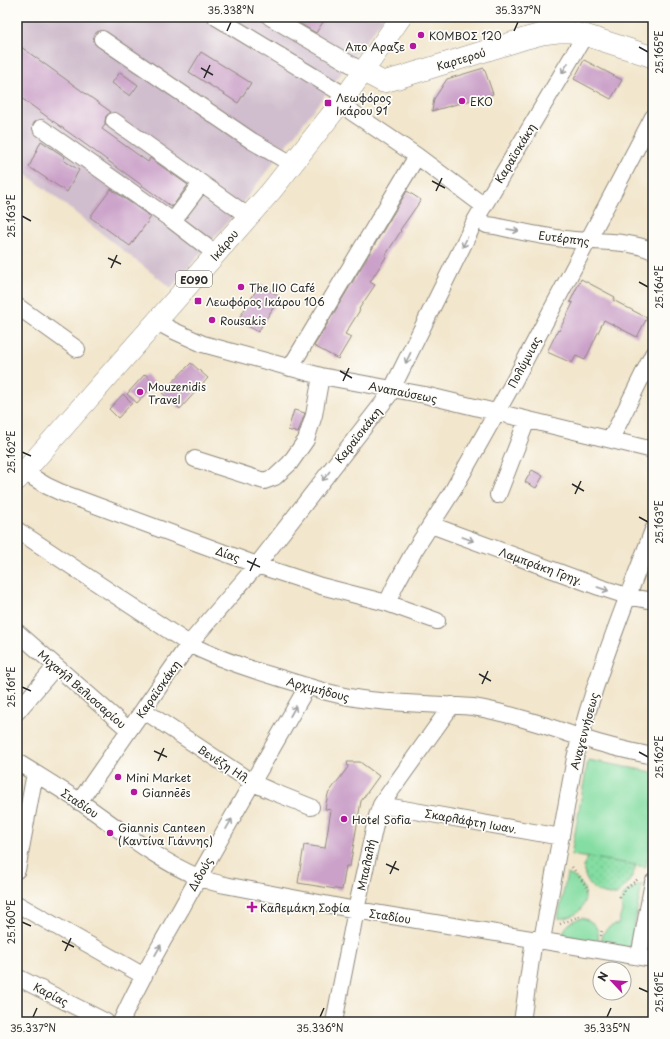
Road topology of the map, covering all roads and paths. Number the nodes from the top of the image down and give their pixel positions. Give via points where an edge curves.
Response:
1 (216, 17) edge
2 (270, 17) edge
3 (401, 17) edge
4 (585, 35) junction
5 (102, 39) dead end
6 (653, 57) edge
7 (364, 72) junction
8 (343, 100) junction
9 (653, 117) edge
10 (114, 121) dead end
11 (41, 128) dead end
12 (417, 156) junction
13 (292, 164) junction
14 (201, 184) junction
15 (480, 213) junction
16 (248, 216) junction
17 (173, 221) junction
18 (588, 241) junction
19 (653, 251) edge
20 (216, 254) junction
21 (17, 306) edge
22 (157, 322) junction
23 (77, 349) dead end
24 (653, 354) edge
25 (290, 368) junction
26 (321, 376) junction
27 (392, 390) junction
28 (497, 413) junction
29 (527, 420) junction
30 (611, 439) junction
31 (653, 450) edge
32 (195, 459) dead end
33 (20, 476) edge
34 (498, 495) dead end
35 (431, 525) junction
36 (17, 530) edge
37 (653, 530) edge
38 (257, 565) junction
39 (627, 596) junction
40 (653, 601) edge
41 (388, 602) junction
42 (437, 621) dead end
43 (17, 632) edge
44 (189, 644) junction
45 (56, 666) junction
46 (307, 686) junction
47 (452, 706) junction
48 (143, 710) junction
49 (17, 712) edge
50 (129, 730) junction
51 (580, 737) junction
52 (653, 756) edge
53 (17, 762) edge
54 (35, 773) junction
55 (253, 783) junction
56 (79, 802) junction
57 (381, 805) junction
58 (311, 808) dead end
59 (561, 837) junction
60 (571, 866) dead end
61 (17, 870) edge
62 (198, 877) junction
63 (637, 880) dead end
64 (653, 882) edge
65 (589, 890) dead end
66 (619, 897) dead end
67 (17, 904) edge
68 (356, 910) junction
69 (582, 915) dead end
70 (554, 926) dead end
71 (538, 940) junction
72 (646, 958) edge
73 (144, 976) junction
74 (17, 977) edge
75 (106, 1022) edge
76 (121, 1022) edge
77 (334, 1022) edge
78 (522, 1022) edge

1 - 8 street, Ευτέρπης
2 - 7 street
3 - 7 main road, Ικάρου
4 - 6 main road, Καρτερού
4 - 7 main road, Καρτερού via 564,32 542,34 383,82
4 -> 15 street, Καραϊσκάκη
5 - 13 street via 252,141
7 - 8 main road, Ικάρου / ΕΟ90
8 - 12 street, Ευτέρπης
8 - 13 main road, Ικάρου / ΕΟ90
9 - 18 street, Πολύμνιας
10 - 14 street
11 - 17 street
12 - 15 street, Ευτέρπης
12 - 25 street
13 - 16 main road, Ικάρου / ΕΟ90
14 - 16 street
14 - 17 street
15 -> 18 street, Ευτέρπης via 488,224 506,229
15 -> 27 street, Καραϊσκάκη
16 - 20 main road, Ικάρου / ΕΟ90
17 - 20 street
18 - 19 street, Ευτέρπης via 631,244
18 - 28 street, Πολύμνιας
20 - 22 main road, Ικάρου / ΕΟ90
21 - 23 street
22 - 25 street, Αναπαύσεως via 203,344
22 - 33 main road, Ικάρου / ΕΟ90
24 - 30 street
25 - 26 street, Αναπαύσεως
26 - 27 street, Αναπαύσεως
26 - 32 street via 314,415 306,440 290,463 275,477 264,480
27 - 28 street, Αναπαύσεως
27 -> 38 street, Καραϊσκάκη
28 - 29 street, Αναπαύσεως
28 - 35 street, Πολύμνιας
29 - 30 street, Αναπαύσεως
29 - 34 street
30 - 31 street, Αναπαύσεως
33 - 38 street, Δίας
35 -> 39 street, Λαμπράκη Γρηγ.
35 - 41 street, Πολύμνιας via 414,551
36 - 44 street, Αρχιμήδους
37 - 39 street, Αναγεννήσεως
38 - 41 street, Δίας via 321,586
38 - 44 street, Καραϊσκάκη
39 - 40 street, Λαμπράκη Γρηγ.
39 - 51 street, Αναγεννήσεως
41 - 42 street, Δίας
43 - 45 street, Μιχαήλ Βελισσαρίου
44 - 46 street, Αρχιμήδους via 217,658
44 - 48 street, Καραϊσκάκη
45 - 49 street
45 - 50 street, Μιχαήλ Βελισσαρίου
46 - 47 street, Αρχιμήδους via 369,700
55 -> 46 street, Διδούς
47 - 51 street, Αρχιμήδους via 489,709
47 - 57 street, Μπαλαλή
48 - 50 street, Καραϊσκάκη
48 - 55 street, Βενέζη Ηλ.
50 - 56 street, Καραϊσκάκη
51 - 52 street, Αρχιμήδους
51 - 59 street, Αναγεννήσεως
53 - 54 street, Σταδίου
54 - 56 street, Σταδίου
54 - 61 street
55 - 58 street, Βενέζη Ηλ.
62 -> 55 street, Διδούς
56 - 62 street, Σταδίου via 146,848
57 - 59 street, Σκαρλάφτη Ιωαν.
57 - 68 street, Μπαλαλή
59 - 71 street, Αναγεννήσεως
60 - 65 path
62 - 68 street, Σταδίου via 230,886
73 -> 62 street, Διδούς
63 - 66 path
64 - 72 street
67 - 73 street
68 - 71 street, Σταδίου
68 - 77 street, Μπαλαλή
69 - 70 path
71 - 72 street, Σταδίου
71 - 78 street, Αναγεννήσεως
73 - 76 street, Διδούς
74 - 75 street, Καρίας

